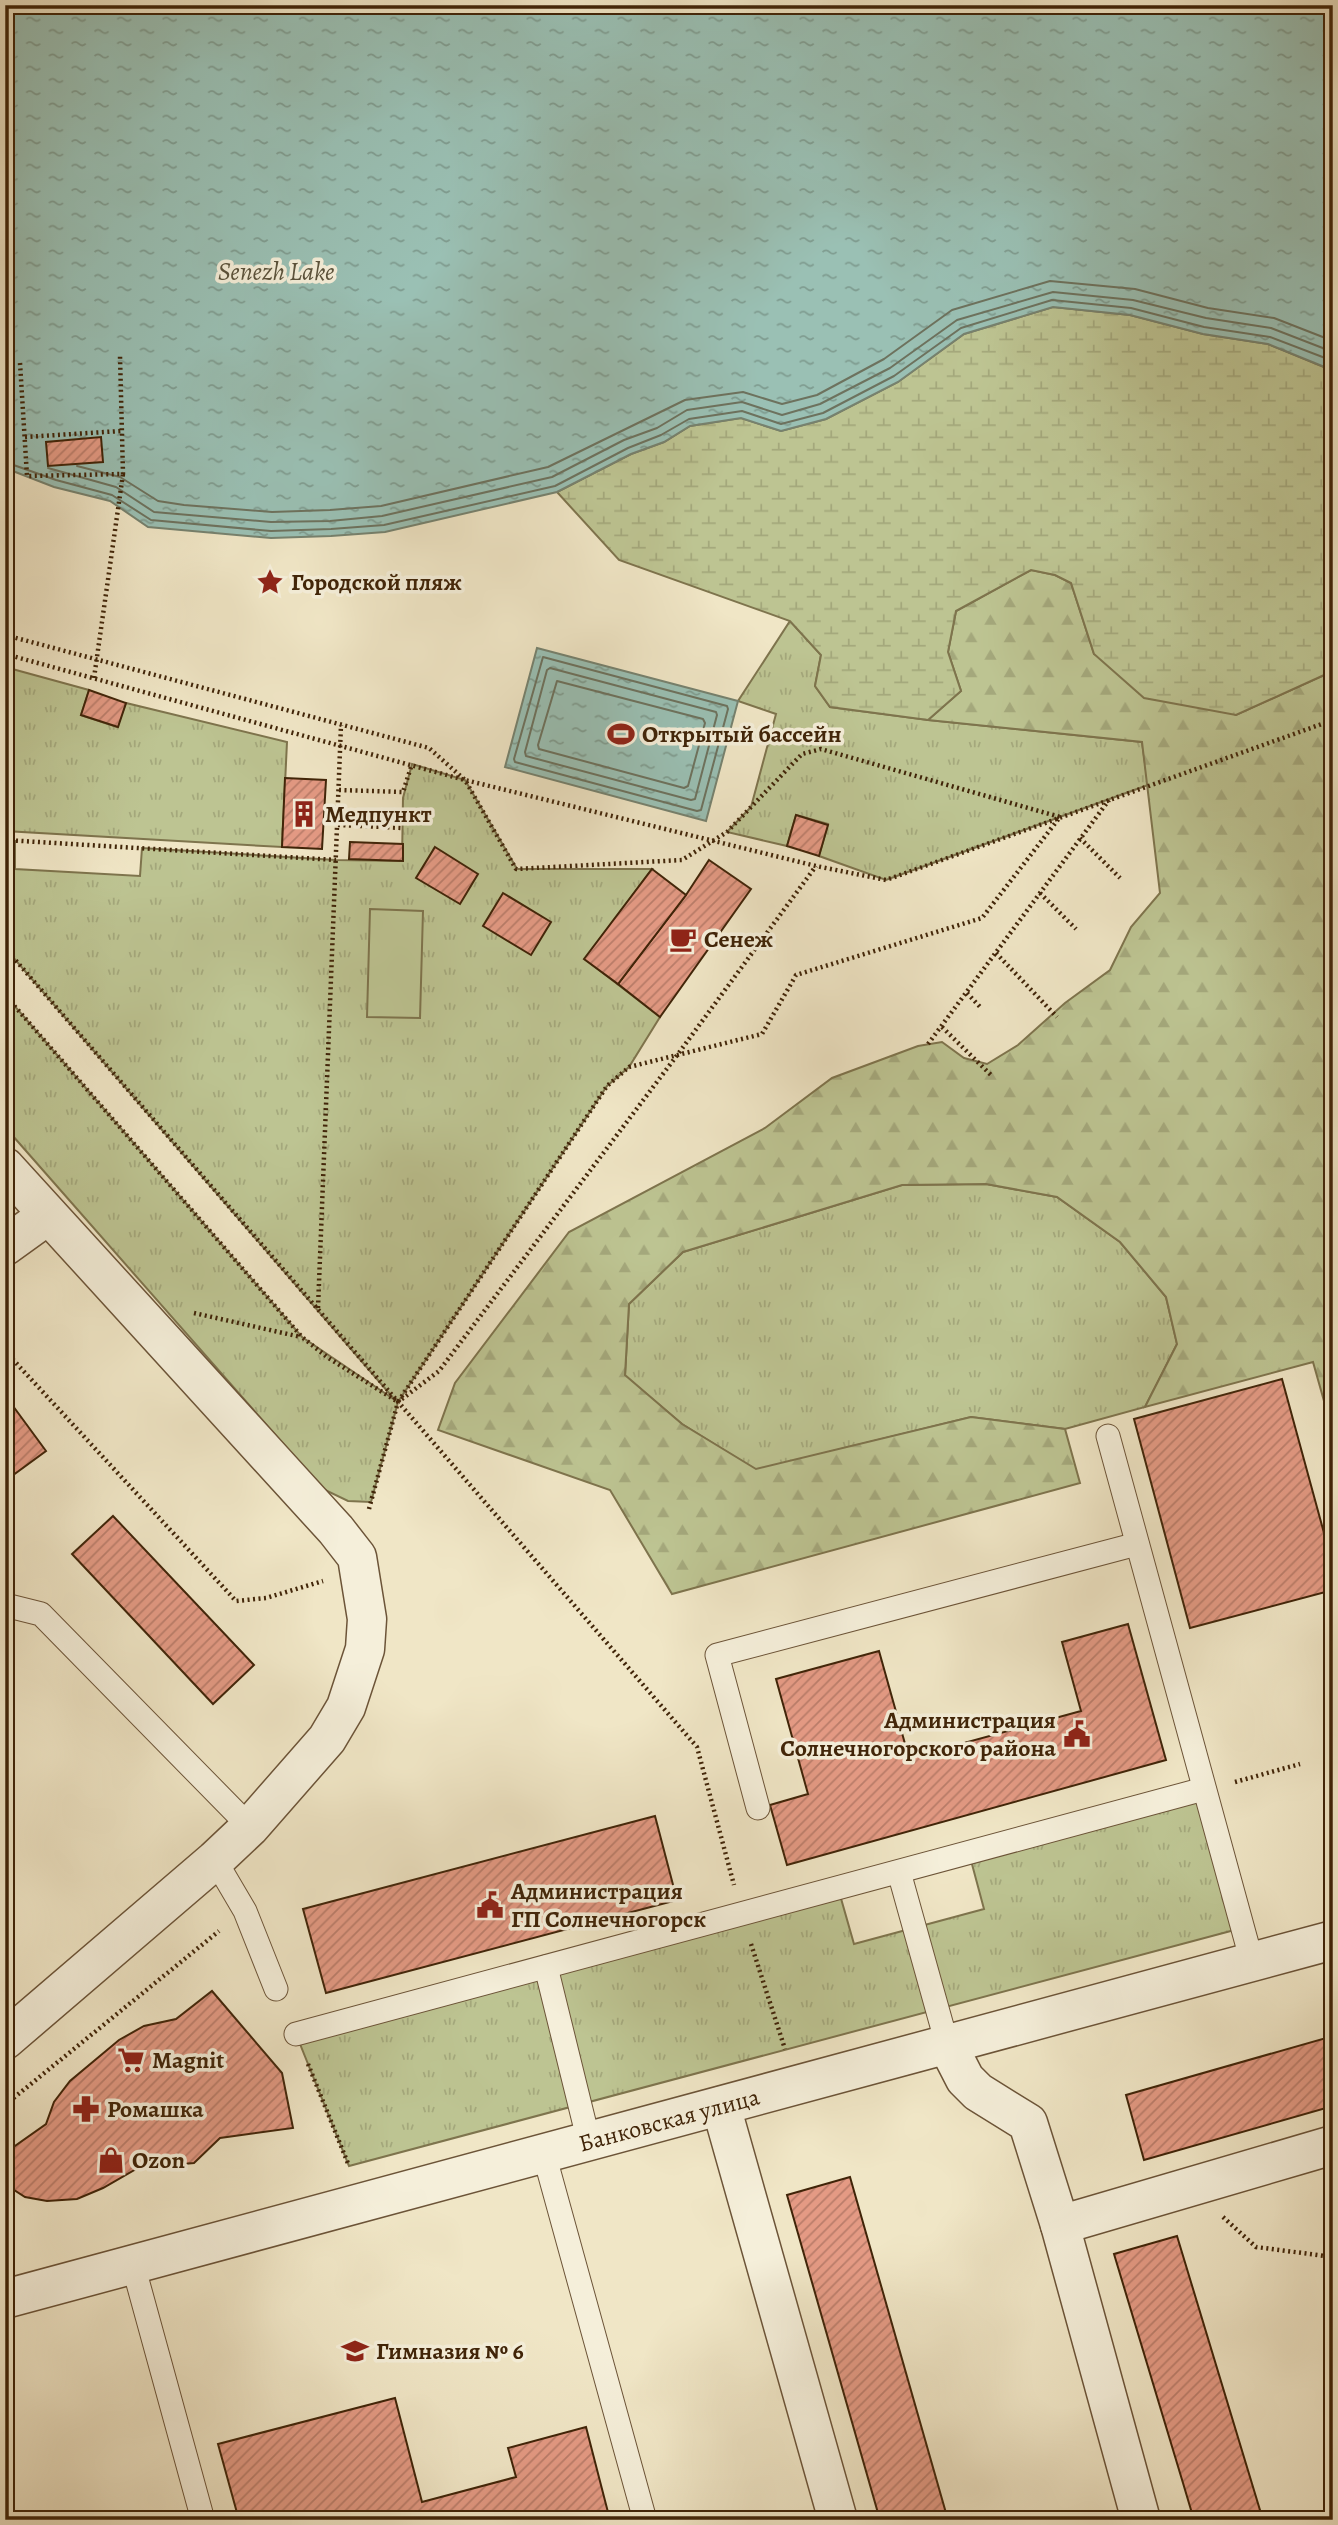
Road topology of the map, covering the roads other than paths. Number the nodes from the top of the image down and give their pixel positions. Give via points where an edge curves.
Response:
1 (5, 1167) edge
2 (48, 1215) junction
3 (5, 1247) edge
4 (1108, 1436) dead end
5 (1137, 1544) junction
6 (5, 1605) edge
7 (1204, 1789) junction
8 (758, 1808) dead end
9 (250, 1827) junction
10 (215, 1860) junction
11 (899, 1871) junction
12 (1333, 1940) edge
13 (1252, 1962) junction
14 (546, 1967) junction
15 (276, 1989) dead end
16 (296, 2034) road end
17 (5, 2039) edge
18 (947, 2044) junction
19 (721, 2106) junction
20 (589, 2142) junction
21 (1333, 2144) edge
22 (544, 2154) junction
23 (1060, 2225) junction
24 (133, 2265) junction
25 (5, 2299) edge
26 (203, 2520) edge
27 (645, 2520) edge
28 (838, 2520) edge
29 (1141, 2520) edge

1 - 2 street
2 - 3 street
2 - 9 street via 335,1530 358,1563 367,1619 365,1649 345,1707 327,1739
4 - 5 lane
5 - 7 lane
5 - 8 lane via 717,1655
6 - 9 lane via 41,1614
7 - 11 lane
7 - 13 lane
9 - 10 street
10 - 15 lane via 245,1911
10 - 17 street
11 - 14 lane
11 - 18 lane
12 - 13 street, Банковская улица
13 - 18 street, Банковская улица
14 - 16 lane
14 - 20 lane
18 - 19 street, Банковская улица
18 - 23 street via 971,2085 1028,2123
19 - 20 street, Банковская улица
19 - 28 street
20 - 22 street, Банковская улица
21 - 23 street
22 - 24 street, Банковская улица
22 - 27 lane
23 - 29 street
24 - 25 street, Банковская улица
24 - 26 lane

